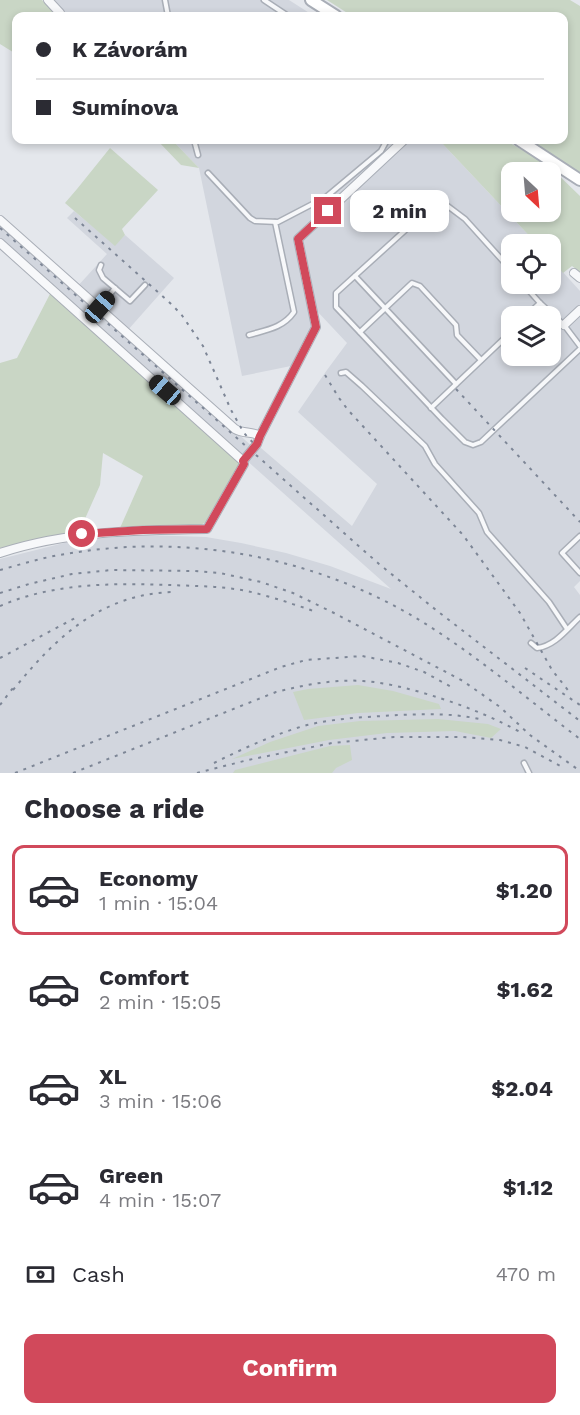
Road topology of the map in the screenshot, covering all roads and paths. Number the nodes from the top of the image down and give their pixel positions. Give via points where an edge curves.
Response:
1 (48, 0) edge
2 (264, 0) edge
3 (311, 0) edge
4 (59, 12) edge
5 (282, 12) edge
6 (330, 12) edge
7 (195, 144) edge
8 (385, 144) edge
9 (400, 144) edge
10 (525, 144) edge
11 (198, 155) dead end
12 (208, 173) dead end
13 (580, 180) edge
14 (0, 220) edge
15 (275, 222) junction
16 (0, 243) edge
17 (501, 259) edge
18 (101, 265) dead end
19 (355, 276) junction
20 (145, 285) dead end
21 (116, 288) junction
22 (532, 294) edge
23 (540, 303) junction
24 (537, 306) edge
25 (99, 308) junction
26 (385, 308) junction
27 (580, 310) edge
28 (564, 325) junction
29 (360, 332) junction
30 (249, 335) dead end
31 (501, 341) edge
32 (580, 348) edge
33 (481, 360) junction
34 (341, 373) dead end
35 (456, 384) junction
36 (431, 408) junction
37 (260, 436) junction
38 (244, 462) junction
39 (580, 536) edge
40 (0, 553) edge
41 (580, 573) edge
42 (580, 617) edge
43 (567, 629) junction
44 (531, 643) dead end
45 (524, 763) dead end
46 (529, 773) edge

1 - 4 street
2 - 5 lane
3 - 6 main road
7 - 11 lane
8 - 15 lane via 331,194
9 - 37 street via 298,239 316,327
10 - 13 main road
12 - 15 lane via 250,218
14 - 25 street
15 - 30 lane via 294,312 278,327
16 - 38 street
17 - 19 lane via 465,219 445,204 433,205
18 - 21 lane via 103,278
19 - 26 lane
19 - 29 lane via 336,293 336,307
20 - 21 lane via 130,301
21 - 25 lane
22 - 23 lane
23 - 24 lane
23 - 28 lane
25 - 37 street via 235,429
26 - 29 lane
26 - 33 lane via 412,283 420,286
26 - 35 lane
27 - 28 street
28 - 32 lane
29 - 36 lane
31 - 33 lane
32 - 36 lane via 477,444 465,442
33 - 35 lane
34 - 43 lane via 346,372 425,446 435,464 479,513 487,532 549,602
35 - 36 lane
37 - 38 street
38 - 40 street via 207,529 82,534
39 - 41 lane via 562,553
42 - 43 lane
43 - 44 lane via 546,647 537,648
45 - 46 lane

